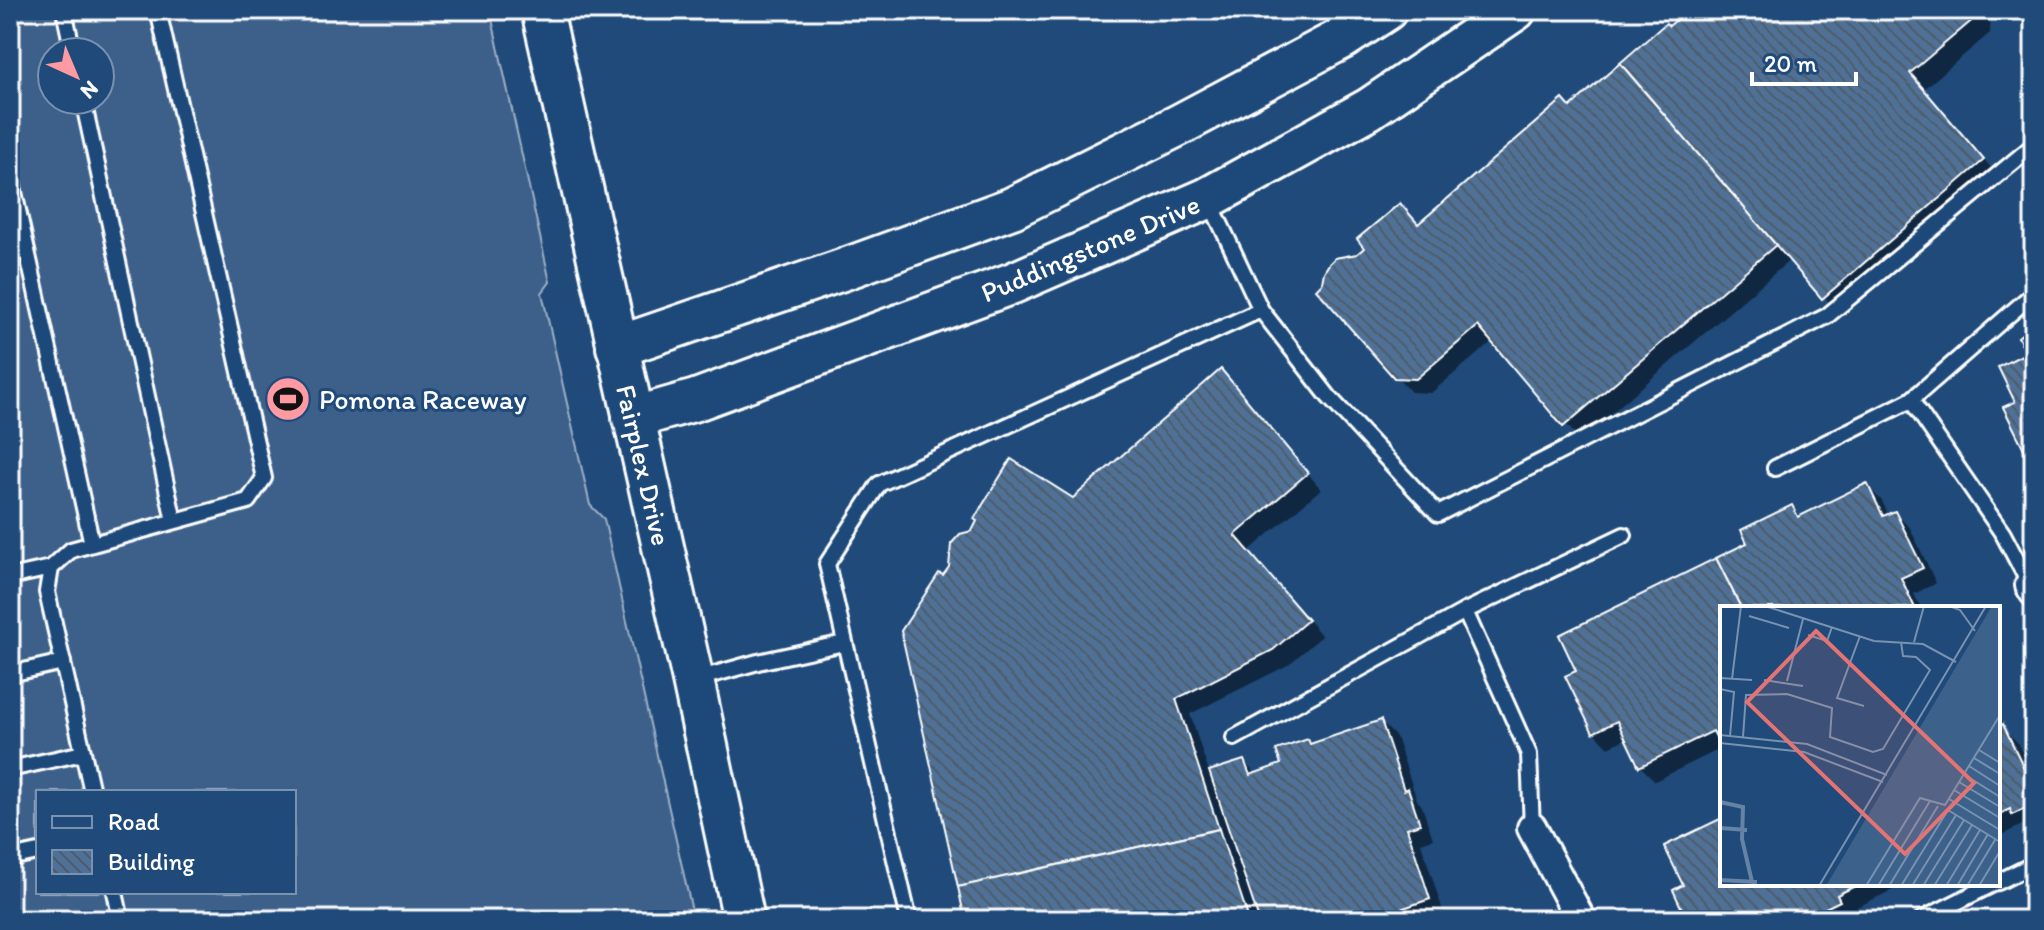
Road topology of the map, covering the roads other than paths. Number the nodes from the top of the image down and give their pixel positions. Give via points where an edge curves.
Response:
1 (64, 10) edge
2 (158, 10) edge
3 (542, 10) edge
4 (1386, 10) edge
5 (1515, 10) edge
6 (70, 36) edge
7 (86, 116) edge
8 (2034, 145) edge
9 (10, 174) edge
10 (1208, 198) junction
11 (2034, 293) edge
12 (1261, 310) junction
13 (617, 347) junction
14 (1911, 400) junction
15 (633, 418) junction
16 (1775, 468) dead end
17 (174, 521) junction
18 (1624, 535) dead end
19 (92, 544) junction
20 (51, 568) junction
21 (10, 577) edge
22 (2032, 589) edge
23 (1465, 611) junction
24 (844, 643) junction
25 (63, 662) junction
26 (10, 674) edge
27 (693, 680) junction
28 (1234, 738) dead end
29 (83, 753) junction
30 (10, 769) edge
31 (92, 790) edge
32 (1532, 828) joint
33 (36, 852) edge
34 (10, 858) edge
35 (2034, 864) edge
36 (2000, 881) edge
37 (1990, 886) edge
38 (115, 894) edge
39 (121, 920) edge
40 (744, 920) edge
41 (909, 920) edge
42 (1581, 920) edge
43 (1921, 920) edge

1 - 6 lane
2 - 17 lane via 264,478 248,501
3 - 13 street, Fairplex Drive
4 - 13 street via 1181,124 1012,208
5 - 10 street, Puddingstone Drive via 1369,109
7 - 17 lane
8 - 12 lane via 1827,316 1438,514 1329,397
9 - 19 lane
10 - 12 lane
10 - 15 street, Puddingstone Drive via 1013,283 696,400
11 - 14 lane
12 - 24 lane via 879,484 827,564
13 - 15 street, Fairplex Drive
14 - 16 lane
14 - 22 lane via 2003,534
15 - 27 street, Fairplex Drive
17 - 19 lane
18 - 23 lane
19 - 20 lane via 71,550
20 - 21 lane
20 - 25 lane via 47,592
23 - 28 lane
23 - 32 lane via 1529,754
24 - 27 lane
24 - 41 lane
25 - 26 lane
25 - 29 lane
27 - 40 street, Fairplex Drive
29 - 30 lane
29 - 31 lane
32 - 42 street
33 - 34 lane
35 - 36 lane
37 - 43 lane
38 - 39 lane

